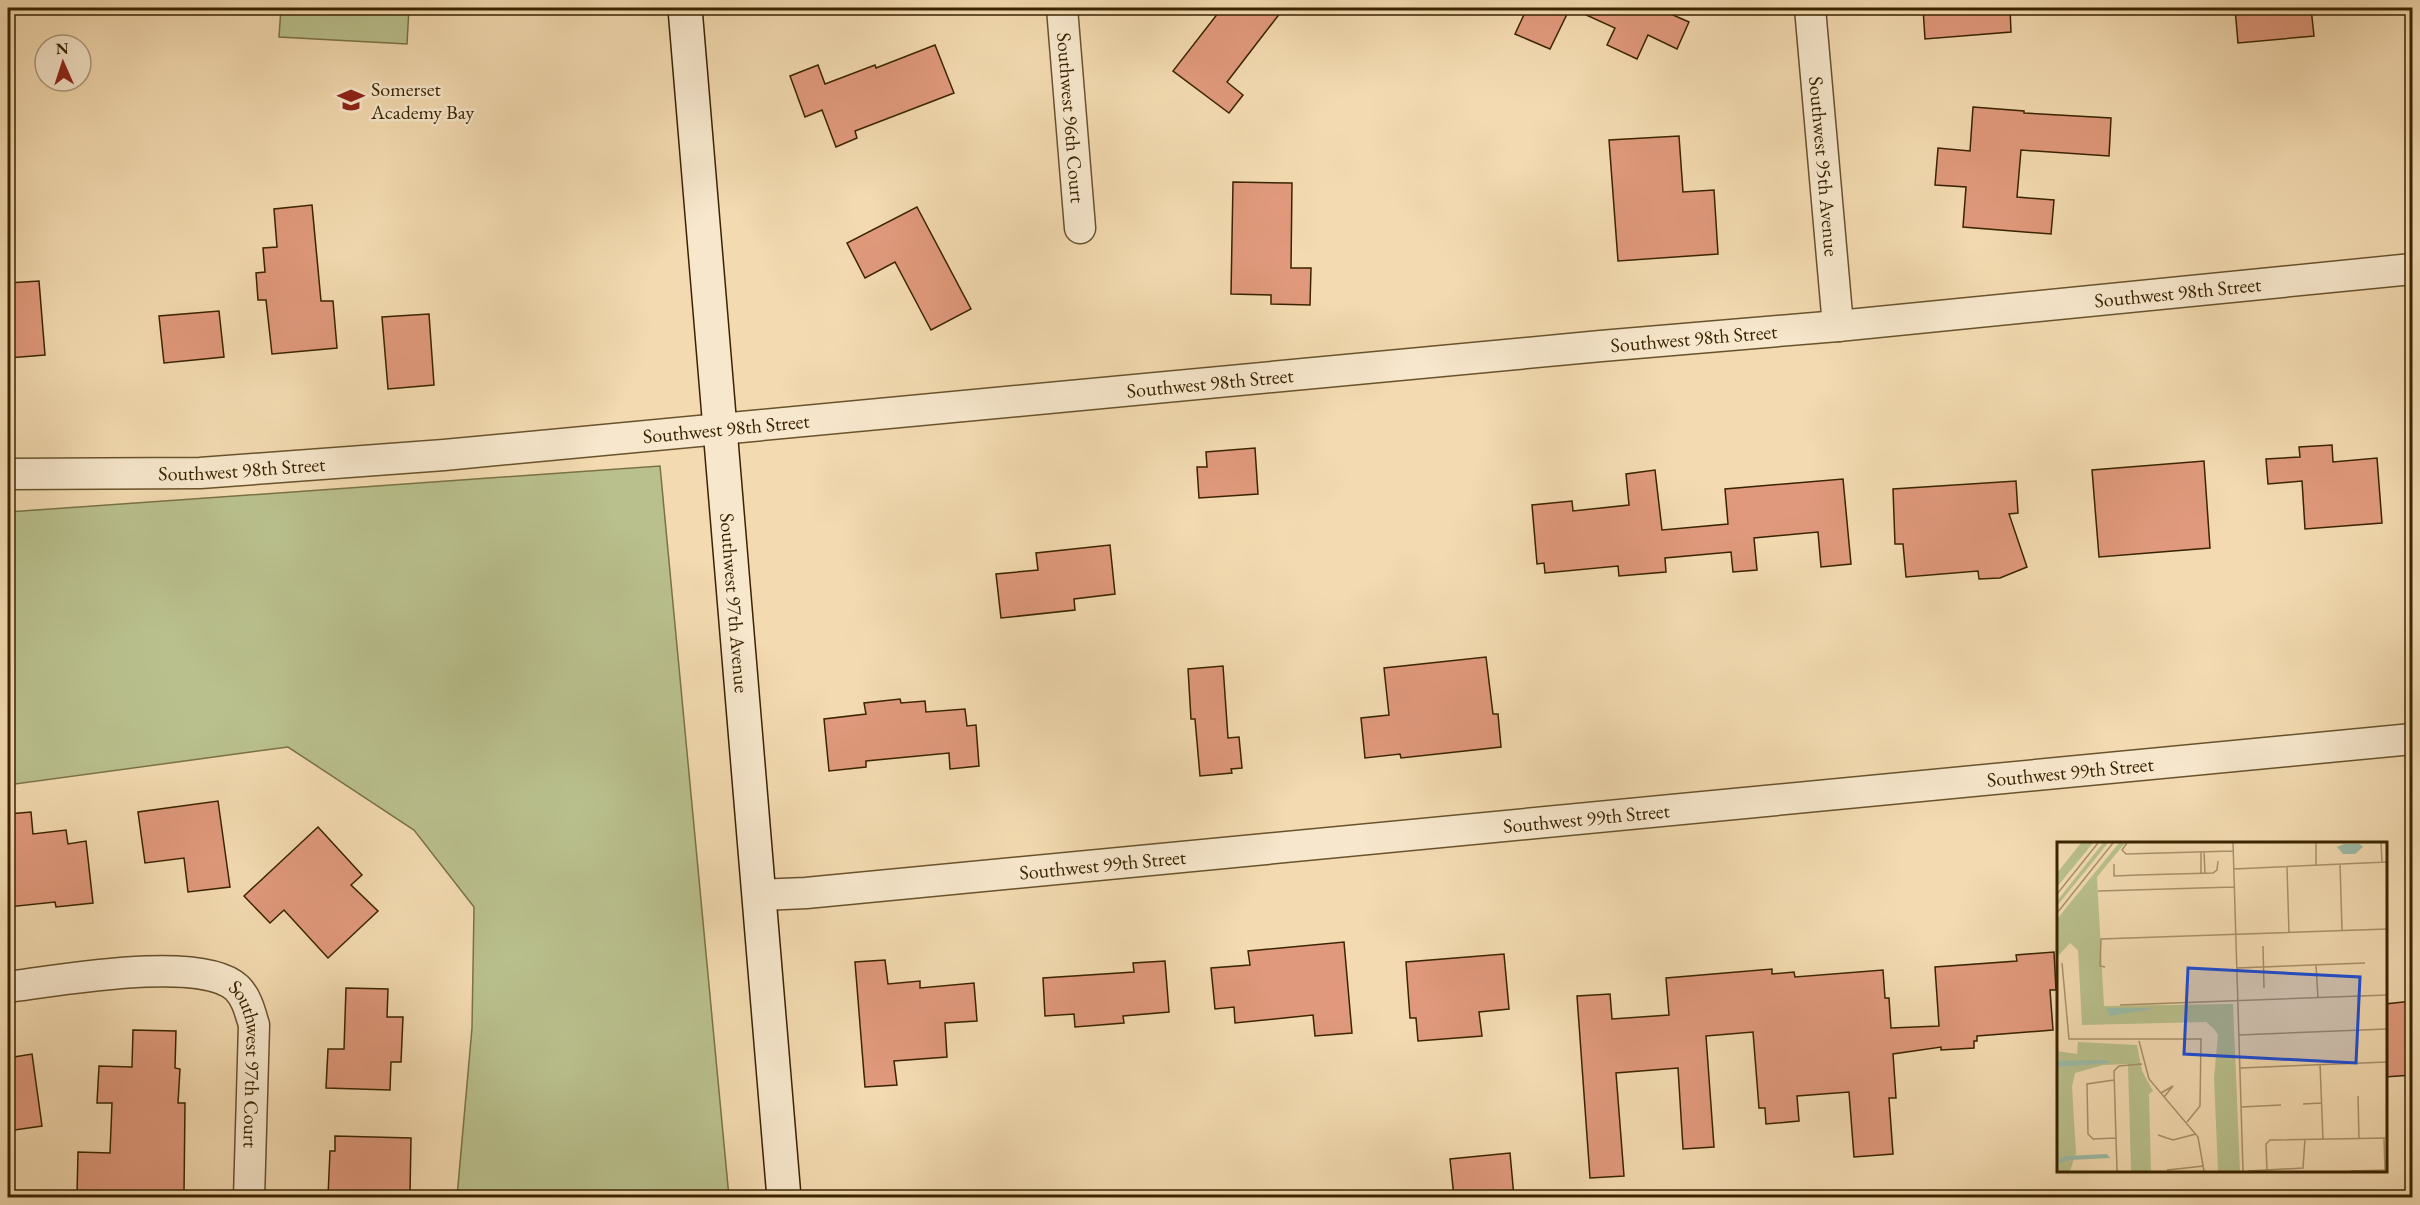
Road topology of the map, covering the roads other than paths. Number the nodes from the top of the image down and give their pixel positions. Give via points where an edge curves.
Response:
1 (685, 8) edge
2 (1062, 8) edge
3 (1810, 8) edge
4 (1080, 228) dead end
5 (2412, 269) edge
6 (1838, 326) junction
7 (721, 430) junction
8 (8, 474) edge
9 (2412, 739) edge
10 (759, 895) junction
11 (8, 987) edge
12 (249, 1197) edge
13 (784, 1197) edge

1 - 7 street, Southwest 97th Avenue
2 - 4 street, Southwest 96th Court
3 - 6 street, Southwest 95th Avenue
5 - 6 street, Southwest 98th Street
6 - 7 street, Southwest 98th Street
7 - 8 street, Southwest 98th Street via 200,473
7 - 10 street, Southwest 97th Avenue
9 - 10 street, Southwest 99th Street
10 - 13 street, Southwest 97th Avenue
11 - 12 street, Southwest 97th Court via 160,970 218,977 236,988 245,998 254,1025

